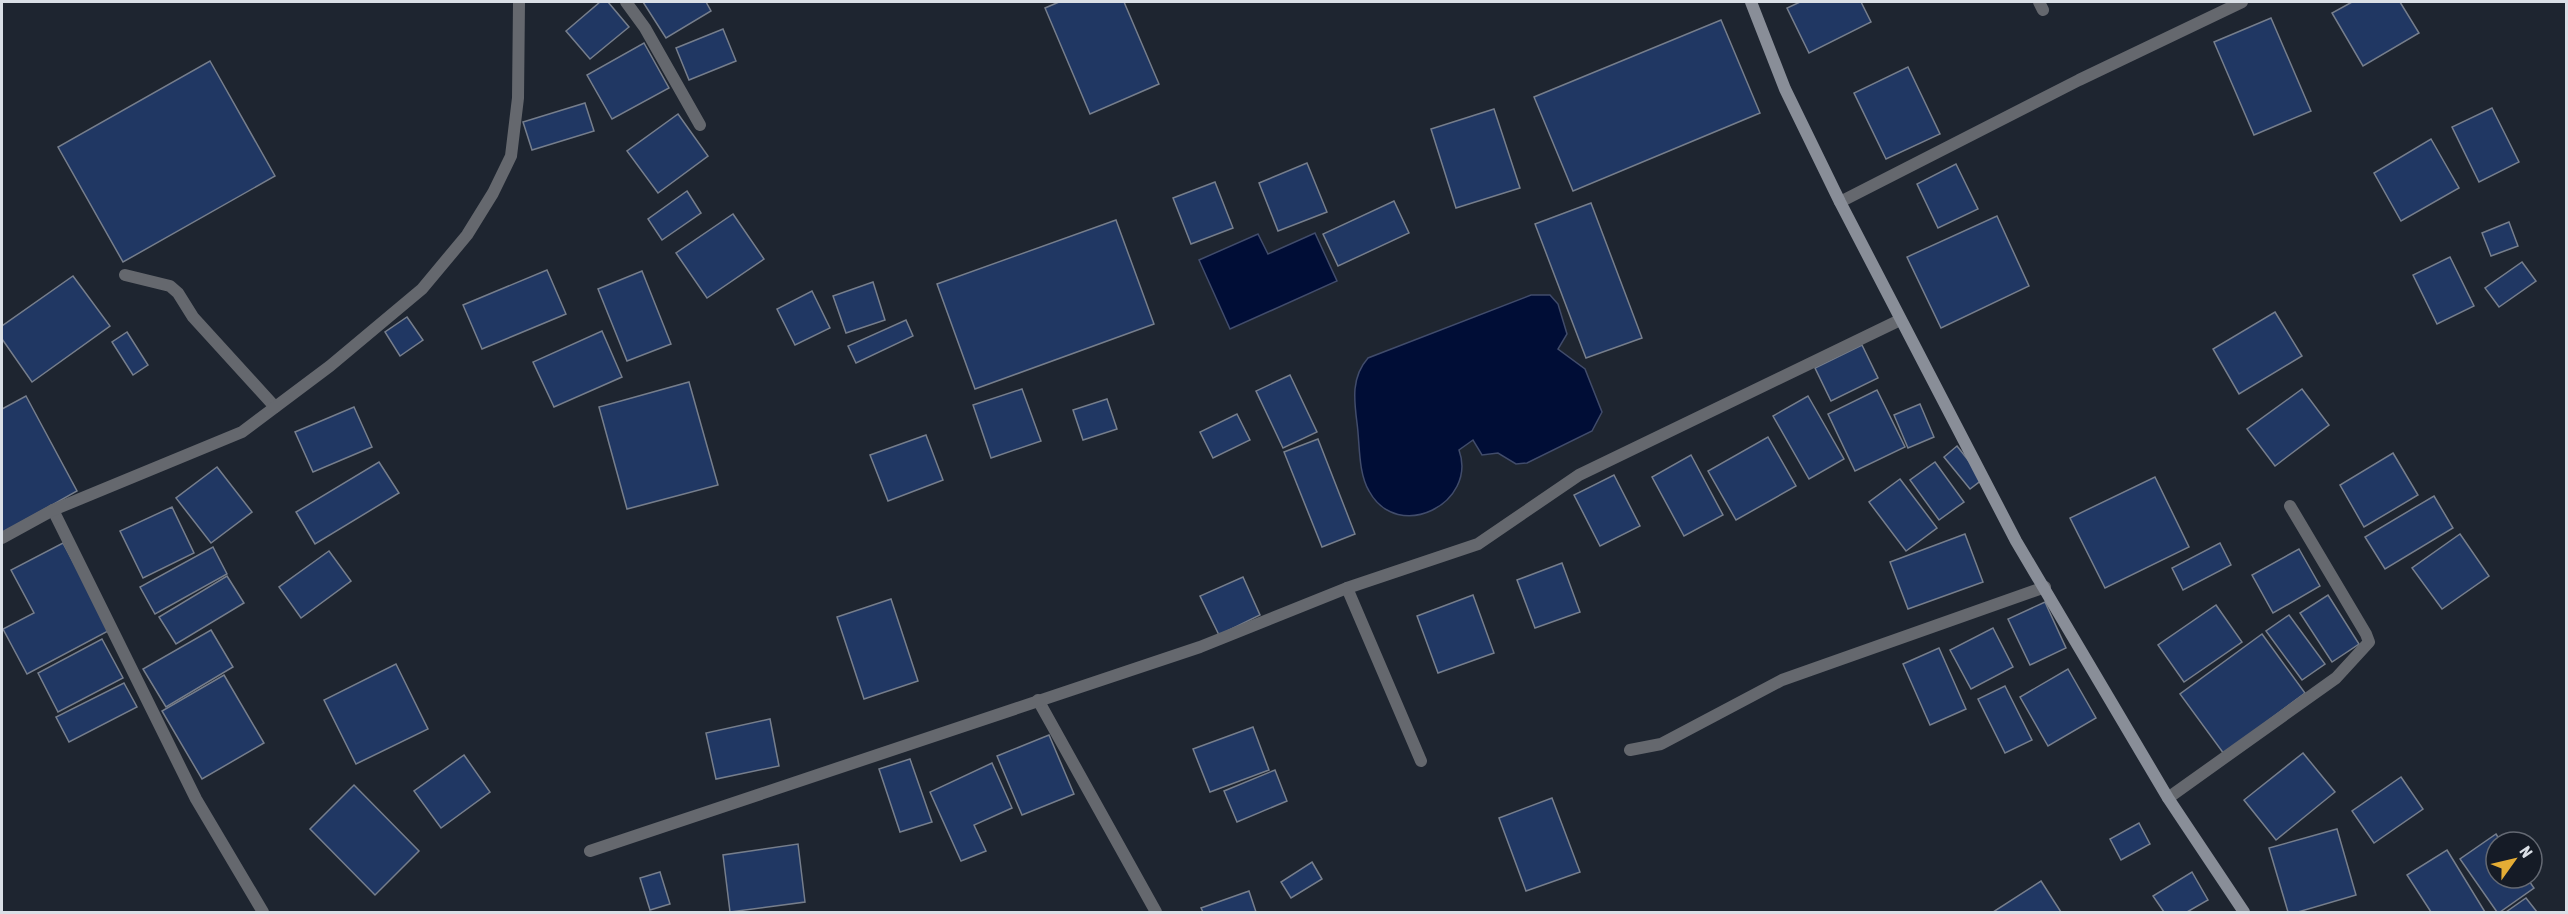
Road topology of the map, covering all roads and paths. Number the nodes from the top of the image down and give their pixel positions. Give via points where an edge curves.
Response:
1 (519, 2) edge
2 (626, 2) edge
3 (1750, 2) edge
4 (2242, 2) edge
5 (700, 125) dead end
6 (1840, 202) junction
7 (125, 275) dead end
8 (1900, 320) junction
9 (275, 407) junction
10 (2290, 506) dead end
11 (53, 510) junction
12 (2, 538) edge
13 (2045, 587) junction
14 (1347, 588) junction
15 (1038, 700) junction
16 (1630, 750) dead end
17 (1421, 761) dead end
18 (2168, 798) junction
19 (590, 851) dead end
20 (263, 912) edge
21 (1156, 912) edge
22 (2244, 912) edge

1 - 9 street via 518,98 511,156 488,201 467,235 422,289
2 - 5 street
3 - 6 street via 1785,89
4 - 6 street
6 - 8 street
7 - 9 street via 170,286 178,293 193,317
8 - 13 street via 2016,541
8 - 14 street via 1579,475 1478,544
9 - 11 street via 242,432
10 - 18 street via 2369,642 2336,678
11 - 12 street
11 - 20 street via 196,798
13 - 16 street via 1782,680 1661,744
13 - 18 street
14 - 15 street via 1200,646
14 - 17 street
15 - 19 street
15 - 21 street
18 - 22 street

